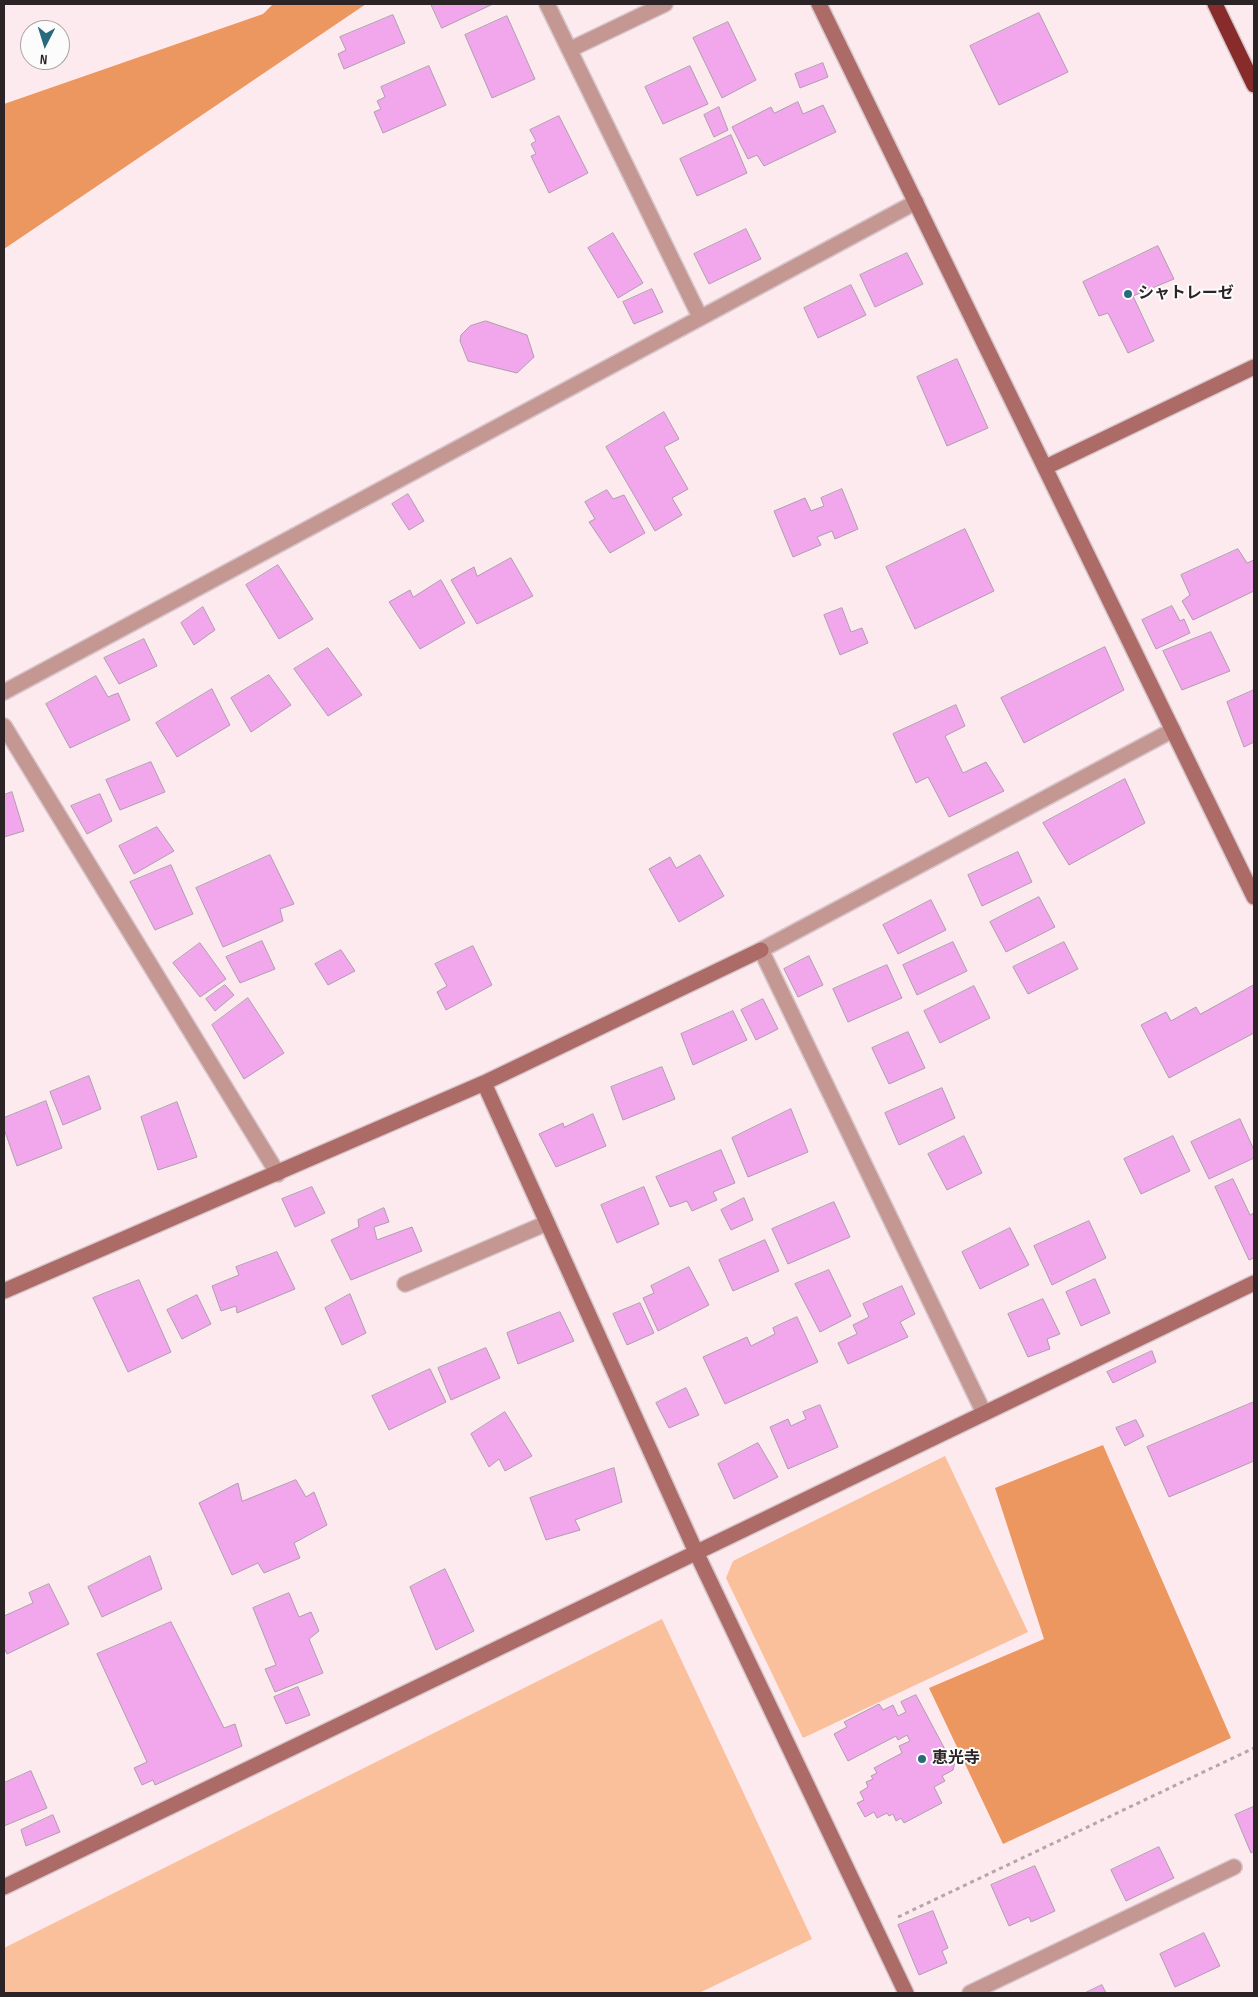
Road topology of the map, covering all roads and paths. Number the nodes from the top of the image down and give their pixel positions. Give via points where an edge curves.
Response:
1 (547, 4) edge
2 (664, 4) edge
3 (819, 4) edge
4 (1215, 4) edge
5 (571, 50) junction
6 (1254, 85) edge
7 (916, 202) junction
8 (700, 317) junction
9 (1254, 367) edge
10 (1046, 467) junction
11 (4, 692) edge
12 (4, 726) edge
13 (1173, 730) junction
14 (1254, 897) edge
15 (761, 950) junction
16 (484, 1083) junction
17 (278, 1174) junction
18 (547, 1223) junction
19 (1254, 1283) edge
20 (405, 1284) dead end
21 (4, 1291) edge
22 (984, 1413) junction
23 (696, 1552) junction
24 (1254, 1748) edge
25 (1234, 1867) dead end
26 (4, 1887) edge
27 (875, 1928) junction
28 (906, 1993) edge
29 (970, 1993) edge

1 - 5 street
2 - 5 street
3 - 7 street
4 - 6 highway
5 - 8 street
7 - 8 street
7 - 10 street
8 - 11 street
9 - 10 street
10 - 13 street
12 - 17 street
13 - 14 street
13 - 15 street
15 - 16 street
15 - 22 street
16 - 17 street
16 - 18 street
17 - 21 street
18 - 20 street
18 - 23 street
19 - 22 street
22 - 23 street
23 - 26 street
23 - 27 street
24 - 27 path
25 - 29 street
27 - 28 street

